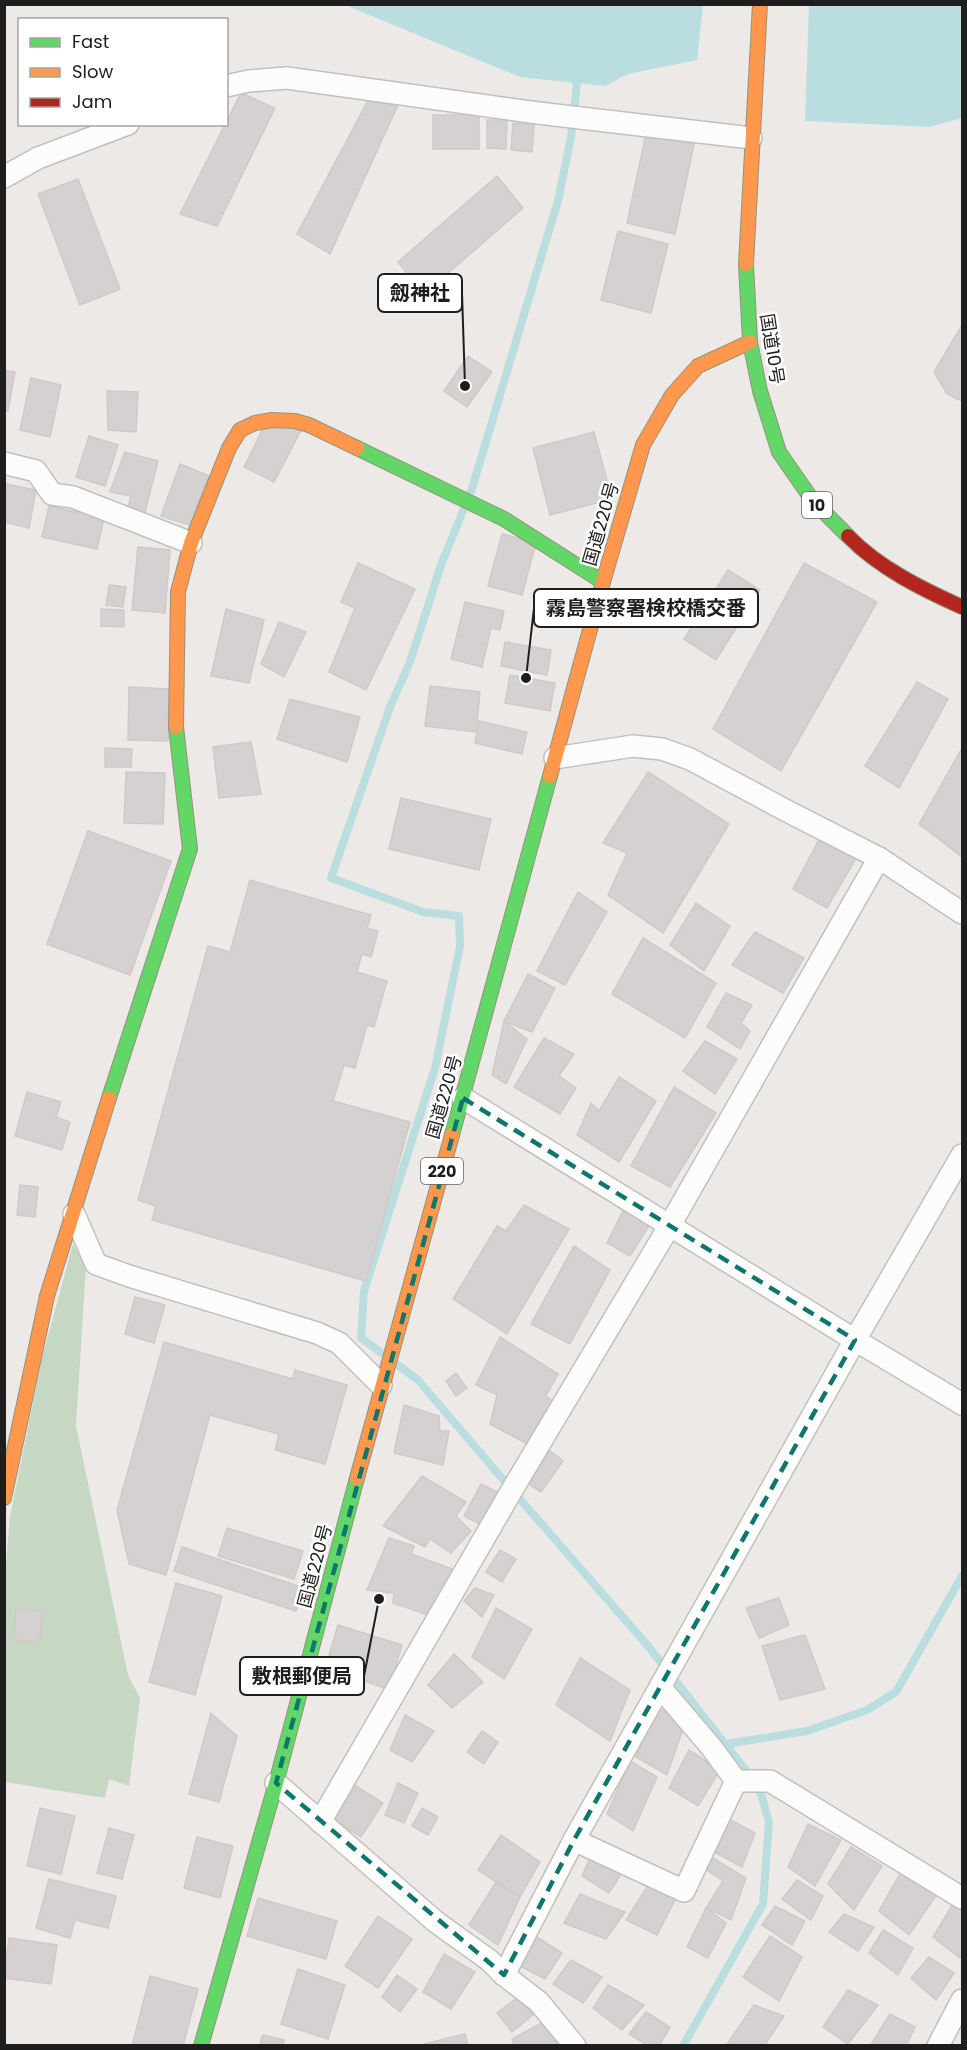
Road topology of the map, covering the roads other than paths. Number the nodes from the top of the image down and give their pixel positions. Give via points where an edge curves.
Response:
1 (760, 4) edge
2 (228, 86) edge
3 (123, 126) edge
4 (752, 128) junction
5 (4, 177) edge
6 (750, 342) junction
7 (4, 463) edge
8 (191, 543) junction
9 (603, 582) junction
10 (963, 607) edge
11 (555, 758) junction
12 (879, 858) junction
13 (963, 913) edge
14 (463, 1098) junction
15 (963, 1155) edge
16 (74, 1214) junction
17 (670, 1225) junction
18 (855, 1340) junction
19 (381, 1385) junction
20 (963, 1404) edge
21 (4, 1498) edge
22 (660, 1687) junction
23 (736, 1781) junction
24 (276, 1784) junction
25 (320, 1822) junction
26 (574, 1840) junction
27 (963, 1898) edge
28 (504, 1975) junction
29 (963, 2000) edge
30 (941, 2045) edge
31 (201, 2046) edge
32 (575, 2046) edge

1 - 4 main road, 国道10号 / 10
2 - 4 street via 287,78 621,123
3 - 5 street via 38,158
4 - 6 main road, 国道10号 / 10 via 745,255
6 - 9 main road, 国道220号 / 220 via 698,366 672,395 643,446
6 - 10 main road, 国道10号 / 10 via 779,452 813,501 857,546 914,585
7 - 8 street via 36,471 52,494 74,497
8 - 9 main road via 240,430 272,420 295,421 504,519
8 - 16 main road via 178,592 176,734 190,849
9 - 11 main road, 国道220号 / 220
11 - 12 street via 633,746 662,749 690,759
11 - 14 main road, 国道220号 / 220
12 - 13 street
12 - 17 street
14 - 17 street
14 - 19 main road, 国道220号 / 220
15 - 18 street
16 - 19 street via 96,1264 317,1333 339,1343
16 - 21 main road via 47,1296
17 - 18 street
17 - 25 street
18 - 20 street
18 - 22 street
19 - 24 main road, 国道220号 / 220
22 - 23 street
22 - 26 street
23 - 26 street via 684,1891
23 - 27 street via 770,1781
24 - 25 street
24 - 31 main road, 国道220号 / 220
25 - 28 street
26 - 28 street
28 - 32 street via 539,2002
29 - 30 street

